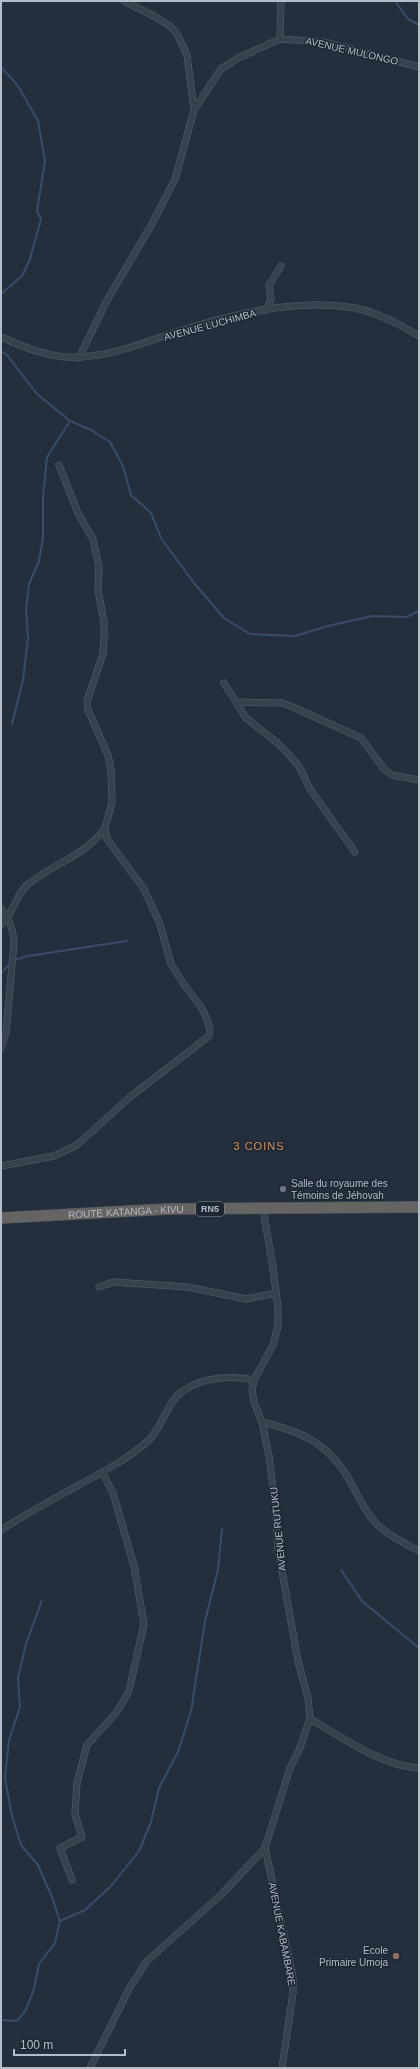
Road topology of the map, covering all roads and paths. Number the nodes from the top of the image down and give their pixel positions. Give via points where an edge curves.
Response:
1 (124, 1) edge
2 (281, 1) edge
3 (280, 39) junction
4 (419, 67) edge
5 (194, 110) junction
6 (281, 266) dead end
7 (266, 310) junction
8 (419, 336) edge
9 (1, 337) edge
10 (79, 358) junction
11 (59, 465) dead end
12 (224, 683) dead end
13 (236, 702) junction
14 (419, 780) edge
15 (105, 828) junction
16 (355, 852) dead end
17 (1, 909) edge
18 (9, 918) junction
19 (1, 924) edge
20 (1, 1048) edge
21 (1, 1166) edge
22 (419, 1207) edge
23 (263, 1209) junction
24 (1, 1218) edge
25 (99, 1287) dead end
26 (276, 1293) junction
27 (254, 1380) junction
28 (262, 1422) junction
29 (102, 1472) junction
30 (1, 1530) edge
31 (419, 1551) edge
32 (310, 1719) junction
33 (419, 1768) edge
34 (265, 1848) junction
35 (72, 1880) dead end
36 (90, 2068) edge
37 (282, 2068) edge

1 - 5 street via 170,26 177,34 187,55
2 - 3 street
3 - 4 street, AVENUE MULONGO via 324,42
3 - 5 street, AVENUE MULONGO via 238,58 221,69
5 - 10 street via 172,185 106,302
6 - 7 street via 269,285 272,300
7 - 8 street, AVENUE LUCHIMBA via 316,305 355,308 391,320
7 - 10 street, AVENUE LUCHIMBA via 215,321 104,354
9 - 10 street, AVENUE LUCHIMBA via 45,354
11 - 15 street via 78,513 93,539 99,567 98,590 104,622 103,654 88,701 88,710 108,755 111,770 112,802
12 - 13 street
13 - 14 street via 282,703 295,708 361,738 384,769 392,775
13 - 16 street via 246,718 280,746 298,766 310,789
15 - 18 street via 98,838 81,852 25,887
15 - 21 street via 110,844 135,875 153,907 171,964 201,1007 207,1019 209,1036 130,1097 77,1145 54,1156
17 - 18 street
18 - 19 street
18 - 20 street via 13,930 14,953 6,1034
22 - 23 highway, ROUTE KATANGA - KIVU / RN5
23 - 24 highway, ROUTE KATANGA - KIVU / RN5 via 161,1209
23 - 26 street, AVENUE RUTUKU
25 - 26 street via 113,1282 188,1287 246,1298
26 - 27 street, AVENUE RUTUKU via 278,1326 273,1345
27 - 28 street, AVENUE RUTUKU via 254,1402
27 - 29 street via 238,1376 226,1377 182,1391 174,1399 156,1432 134,1451
28 - 31 street via 303,1435 326,1449 349,1479 373,1520 385,1531
28 - 32 street, AVENUE RUTUKU via 275,1503 278,1549
29 - 30 street
29 - 35 street via 113,1493 134,1566 144,1624 129,1691 116,1713 87,1745 77,1783 76,1814 82,1837 60,1848
32 - 33 street via 383,1759 398,1765
32 - 34 street, AVENUE RUTUKU via 290,1768
34 - 36 street via 222,1894 147,1961 130,1987
34 - 37 street, AVENUE KABAMBARE via 292,1977 291,2007

